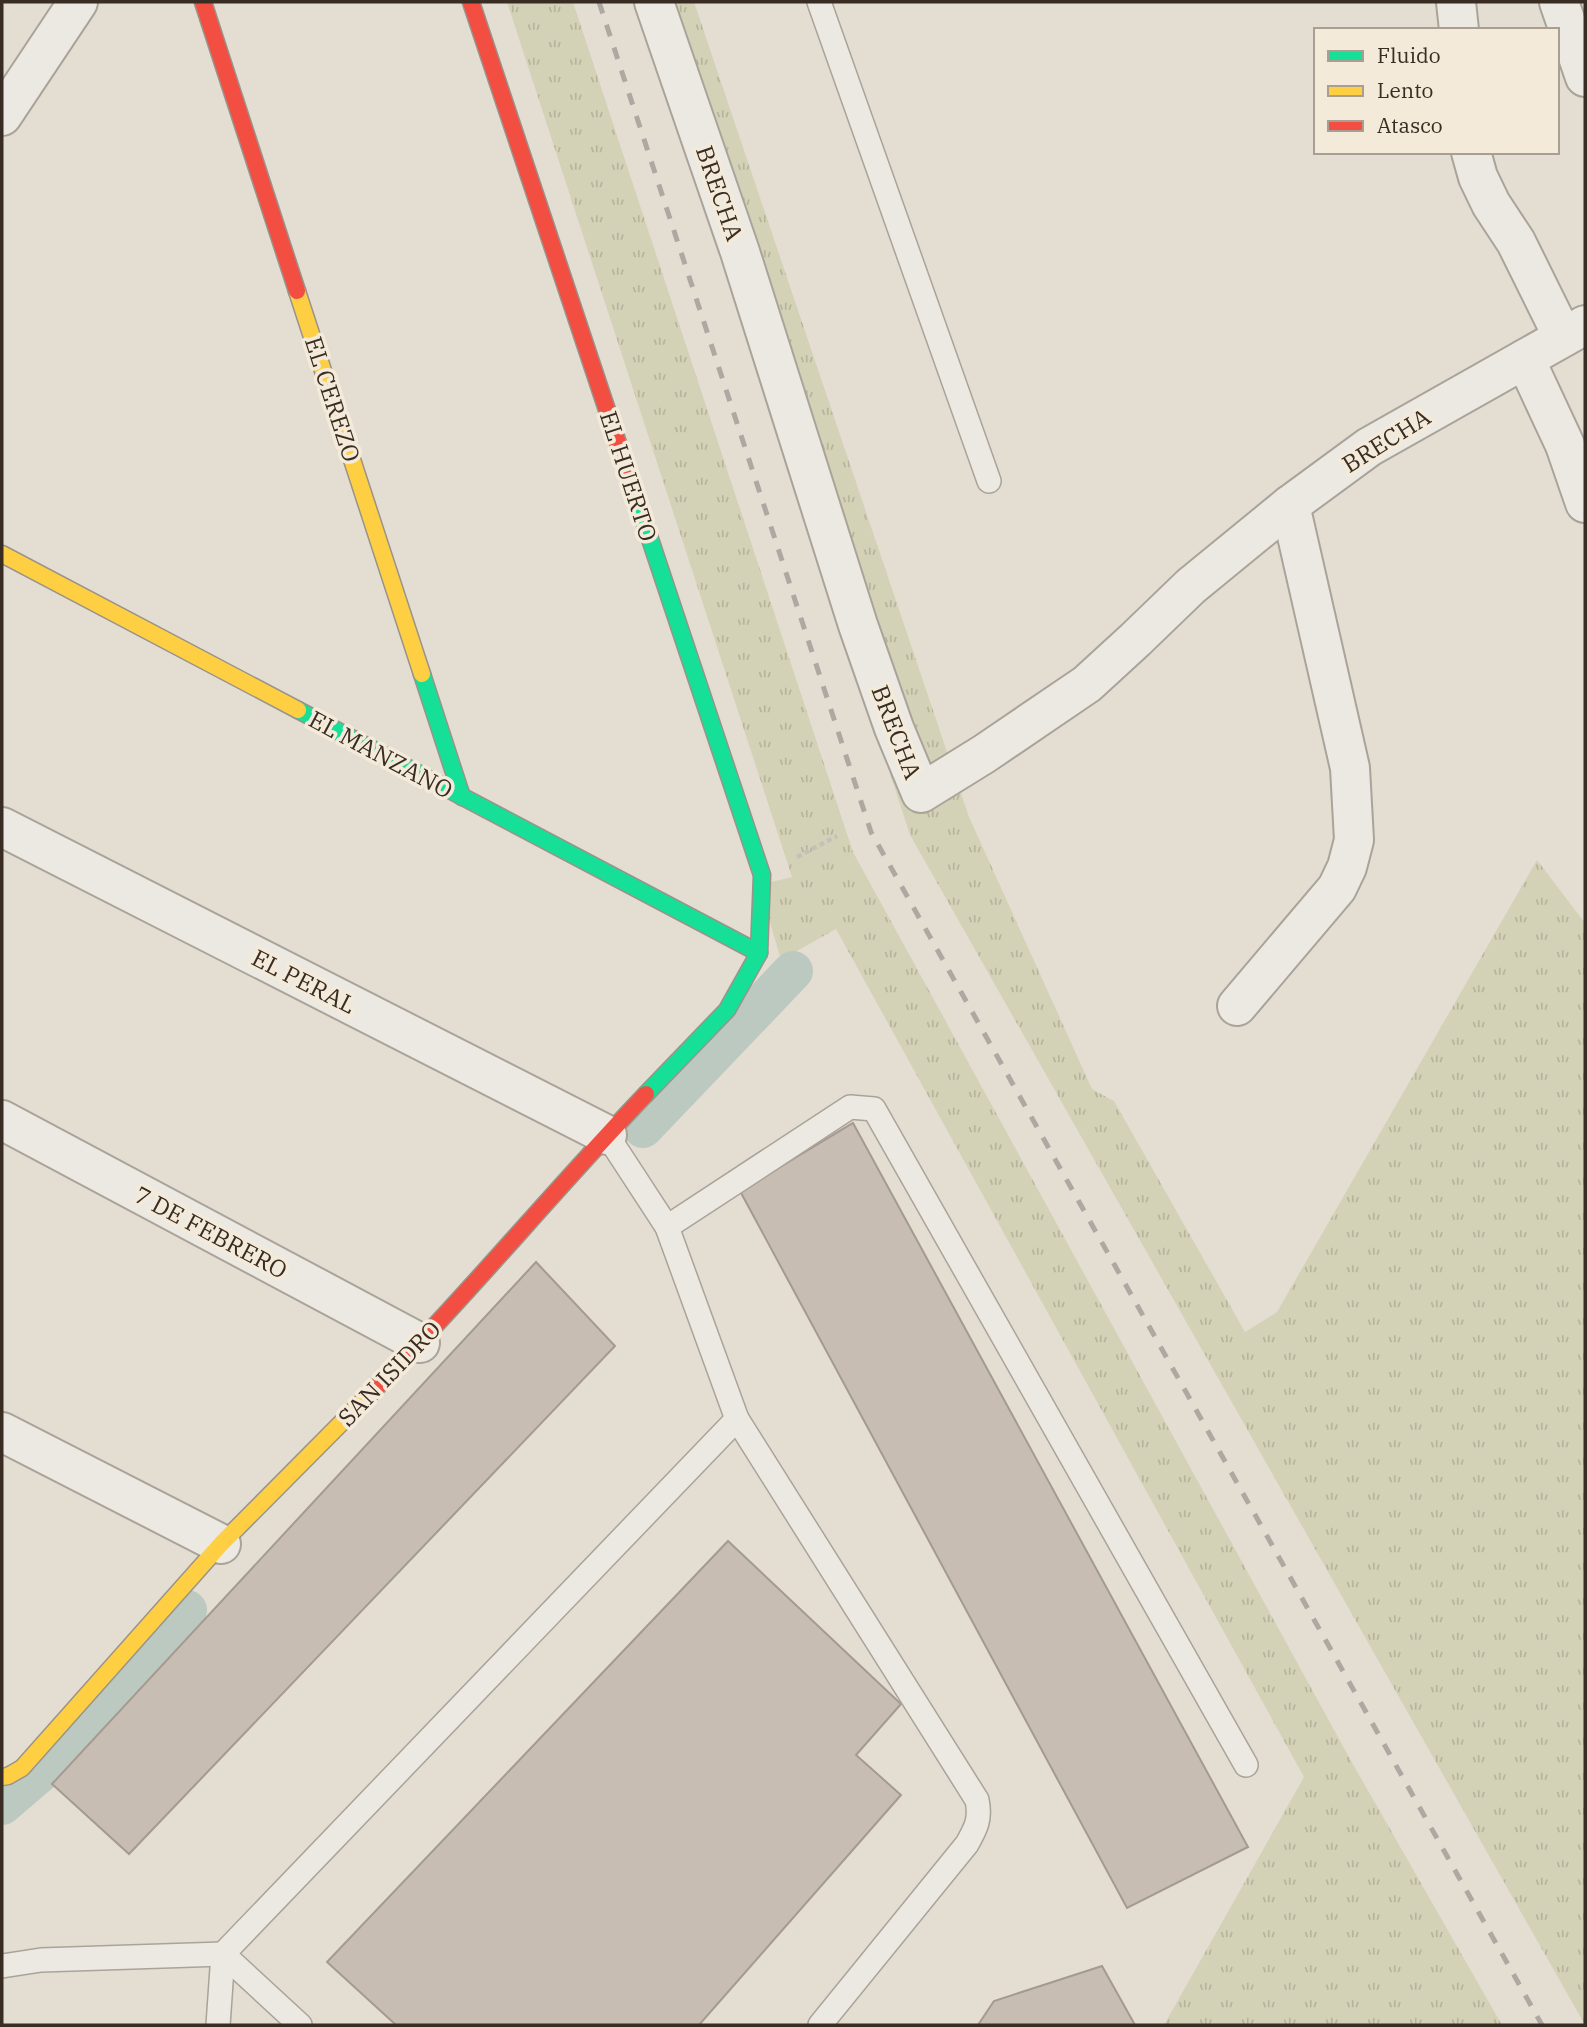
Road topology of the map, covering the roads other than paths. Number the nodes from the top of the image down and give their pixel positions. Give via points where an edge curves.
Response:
1 (78, 2) edge
2 (203, 2) edge
3 (471, 2) edge
4 (654, 2) edge
5 (819, 2) edge
6 (1456, 2) edge
7 (1559, 2) edge
8 (1459, 28) edge
9 (1585, 77) edge
10 (2, 116) edge
11 (1472, 154) edge
12 (1574, 331) edge
13 (1525, 359) junction
14 (989, 481) dead end
15 (1585, 503) edge
16 (1290, 505) junction
17 (2, 554) edge
18 (462, 797) junction
19 (2, 827) edge
20 (759, 953) junction
21 (1237, 1006) dead end
22 (2, 1120) edge
23 (607, 1135) junction
24 (667, 1227) junction
25 (420, 1343) junction
26 (737, 1419) junction
27 (2, 1432) edge
28 (221, 1544) junction
29 (1246, 1765) dead end
30 (2, 1777) edge
31 (223, 1954) junction
32 (2, 1966) edge
33 (219, 2025) edge
34 (300, 2025) edge
35 (820, 2025) edge

1 - 10 street
2 - 18 street, EL CEREZO
3 - 20 street, EL HUERTO via 762,875
4 - 16 street, BRECHA via 740,252 858,625 921,793 1087,684 1191,586
5 - 14 lane
6 - 8 street
7 - 9 street
11 - 12 street, BRECHA via 1490,204
12 - 13 street, BRECHA
13 - 15 street via 1565,445
13 - 16 street, BRECHA via 1369,447
16 - 21 street via 1350,768 1353,840 1337,888
17 - 18 street, EL MANZANO
18 - 20 street, EL MANZANO
19 - 23 street, EL PERAL
20 - 23 street, SAN ISIDRO via 727,1010
22 - 25 street, 7 DE FEBRERO
23 - 24 lane
23 - 25 street, SAN ISIDRO
24 - 26 lane
24 - 29 lane via 850,1107 874,1109
25 - 28 street, SAN ISIDRO
26 - 31 lane
26 - 35 lane via 976,1800 979,1813 967,1844
27 - 28 street
28 - 30 street, SAN ISIDRO via 22,1768
31 - 32 lane via 41,1960
31 - 33 lane
31 - 34 lane

